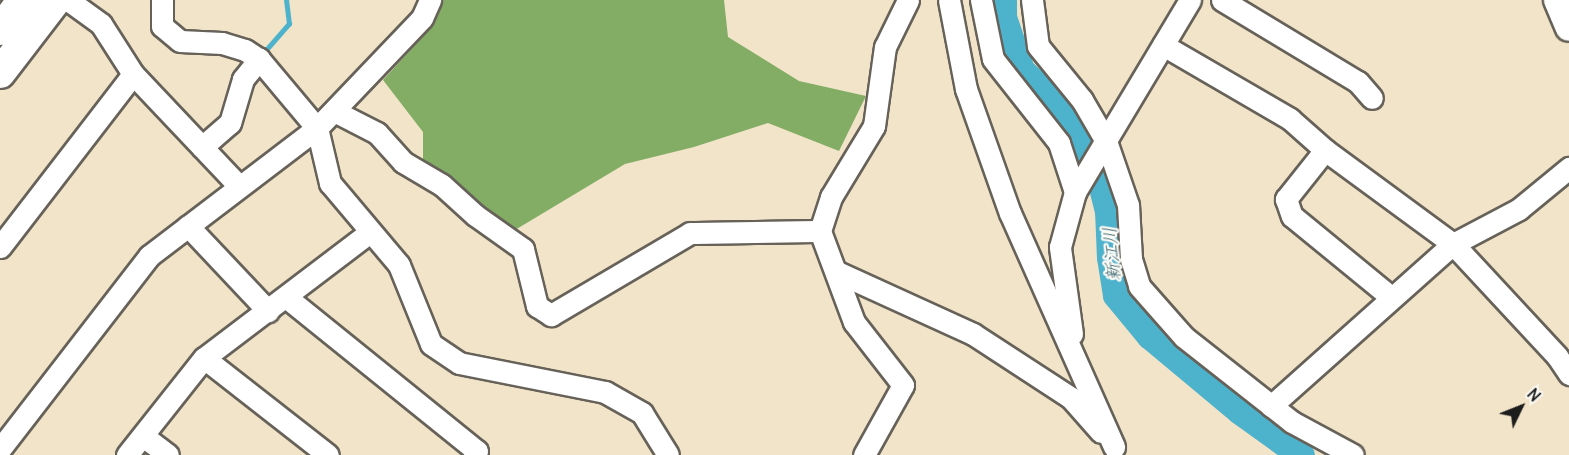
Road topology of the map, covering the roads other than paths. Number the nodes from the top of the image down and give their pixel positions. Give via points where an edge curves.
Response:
1 (23, 0) edge
2 (56, 0) edge
3 (68, 0) edge
4 (162, 0) edge
5 (430, 0) edge
6 (908, 0) edge
7 (949, 0) edge
8 (981, 0) edge
9 (1032, 0) edge
10 (1190, 0) edge
11 (1222, 0) edge
12 (1557, 0) edge
13 (1569, 28) edge
14 (0, 30) edge
15 (1163, 45) junction
16 (259, 59) junction
17 (0, 73) edge
18 (133, 74) junction
19 (1372, 98) dead end
20 (334, 111) junction
21 (317, 128) junction
22 (1106, 141) junction
23 (202, 147) junction
24 (1325, 150) junction
25 (1569, 168) edge
26 (239, 186) junction
27 (1079, 186) junction
28 (188, 226) junction
29 (820, 231) junction
30 (370, 232) junction
31 (1453, 244) junction
32 (0, 247) edge
33 (837, 272) junction
34 (286, 297) junction
35 (1391, 297) junction
36 (268, 311) junction
37 (1075, 355) junction
38 (204, 358) junction
39 (1569, 374) edge
40 (1271, 406) junction
41 (143, 435) junction
42 (0, 449) edge
43 (1117, 451) edge
44 (127, 455) edge
45 (168, 455) edge
46 (328, 455) edge
47 (474, 455) edge
48 (668, 455) edge
49 (864, 455) edge
50 (1353, 455) edge

1 - 14 highway
2 - 17 highway
3 - 18 street via 101,24
4 - 16 street via 162,26 180,41 222,43
5 - 20 street via 423,18
6 - 29 street via 885,47 874,126 831,197
7 - 37 street via 966,90 1006,202
8 - 27 street via 993,59 1059,143
9 - 22 street via 1038,46 1082,100
10 - 15 street
11 - 19 street via 1358,81
12 - 13 main road
15 - 22 street
15 - 24 street via 1290,119
16 - 21 street
16 - 23 street via 243,79 230,123
18 - 23 street
18 - 32 street
20 - 21 street
20 - 29 street via 377,133 403,162 442,184 475,215 523,249 537,306 551,315 690,233
21 - 26 street
21 - 30 street via 330,183
22 - 27 street
22 - 40 street via 1128,205 1131,259 1139,286 1184,336
23 - 26 street
24 - 31 street
24 - 35 street via 1286,199 1292,216
25 - 31 street via 1519,208
26 - 28 street
27 - 37 street via 1060,247
28 - 36 street
28 - 42 street via 149,256
29 - 33 street
30 - 34 street
30 - 48 street via 399,265 431,344 459,363 605,392 642,413
31 - 35 street
31 - 39 street via 1557,356
33 - 43 street via 973,334 1071,398
33 - 49 street via 854,322 903,385
34 - 36 street
34 - 47 street via 477,451
35 - 40 street
36 - 38 street
37 - 43 street
38 - 41 street
38 - 46 street
40 - 50 street
41 - 44 street
41 - 45 street

